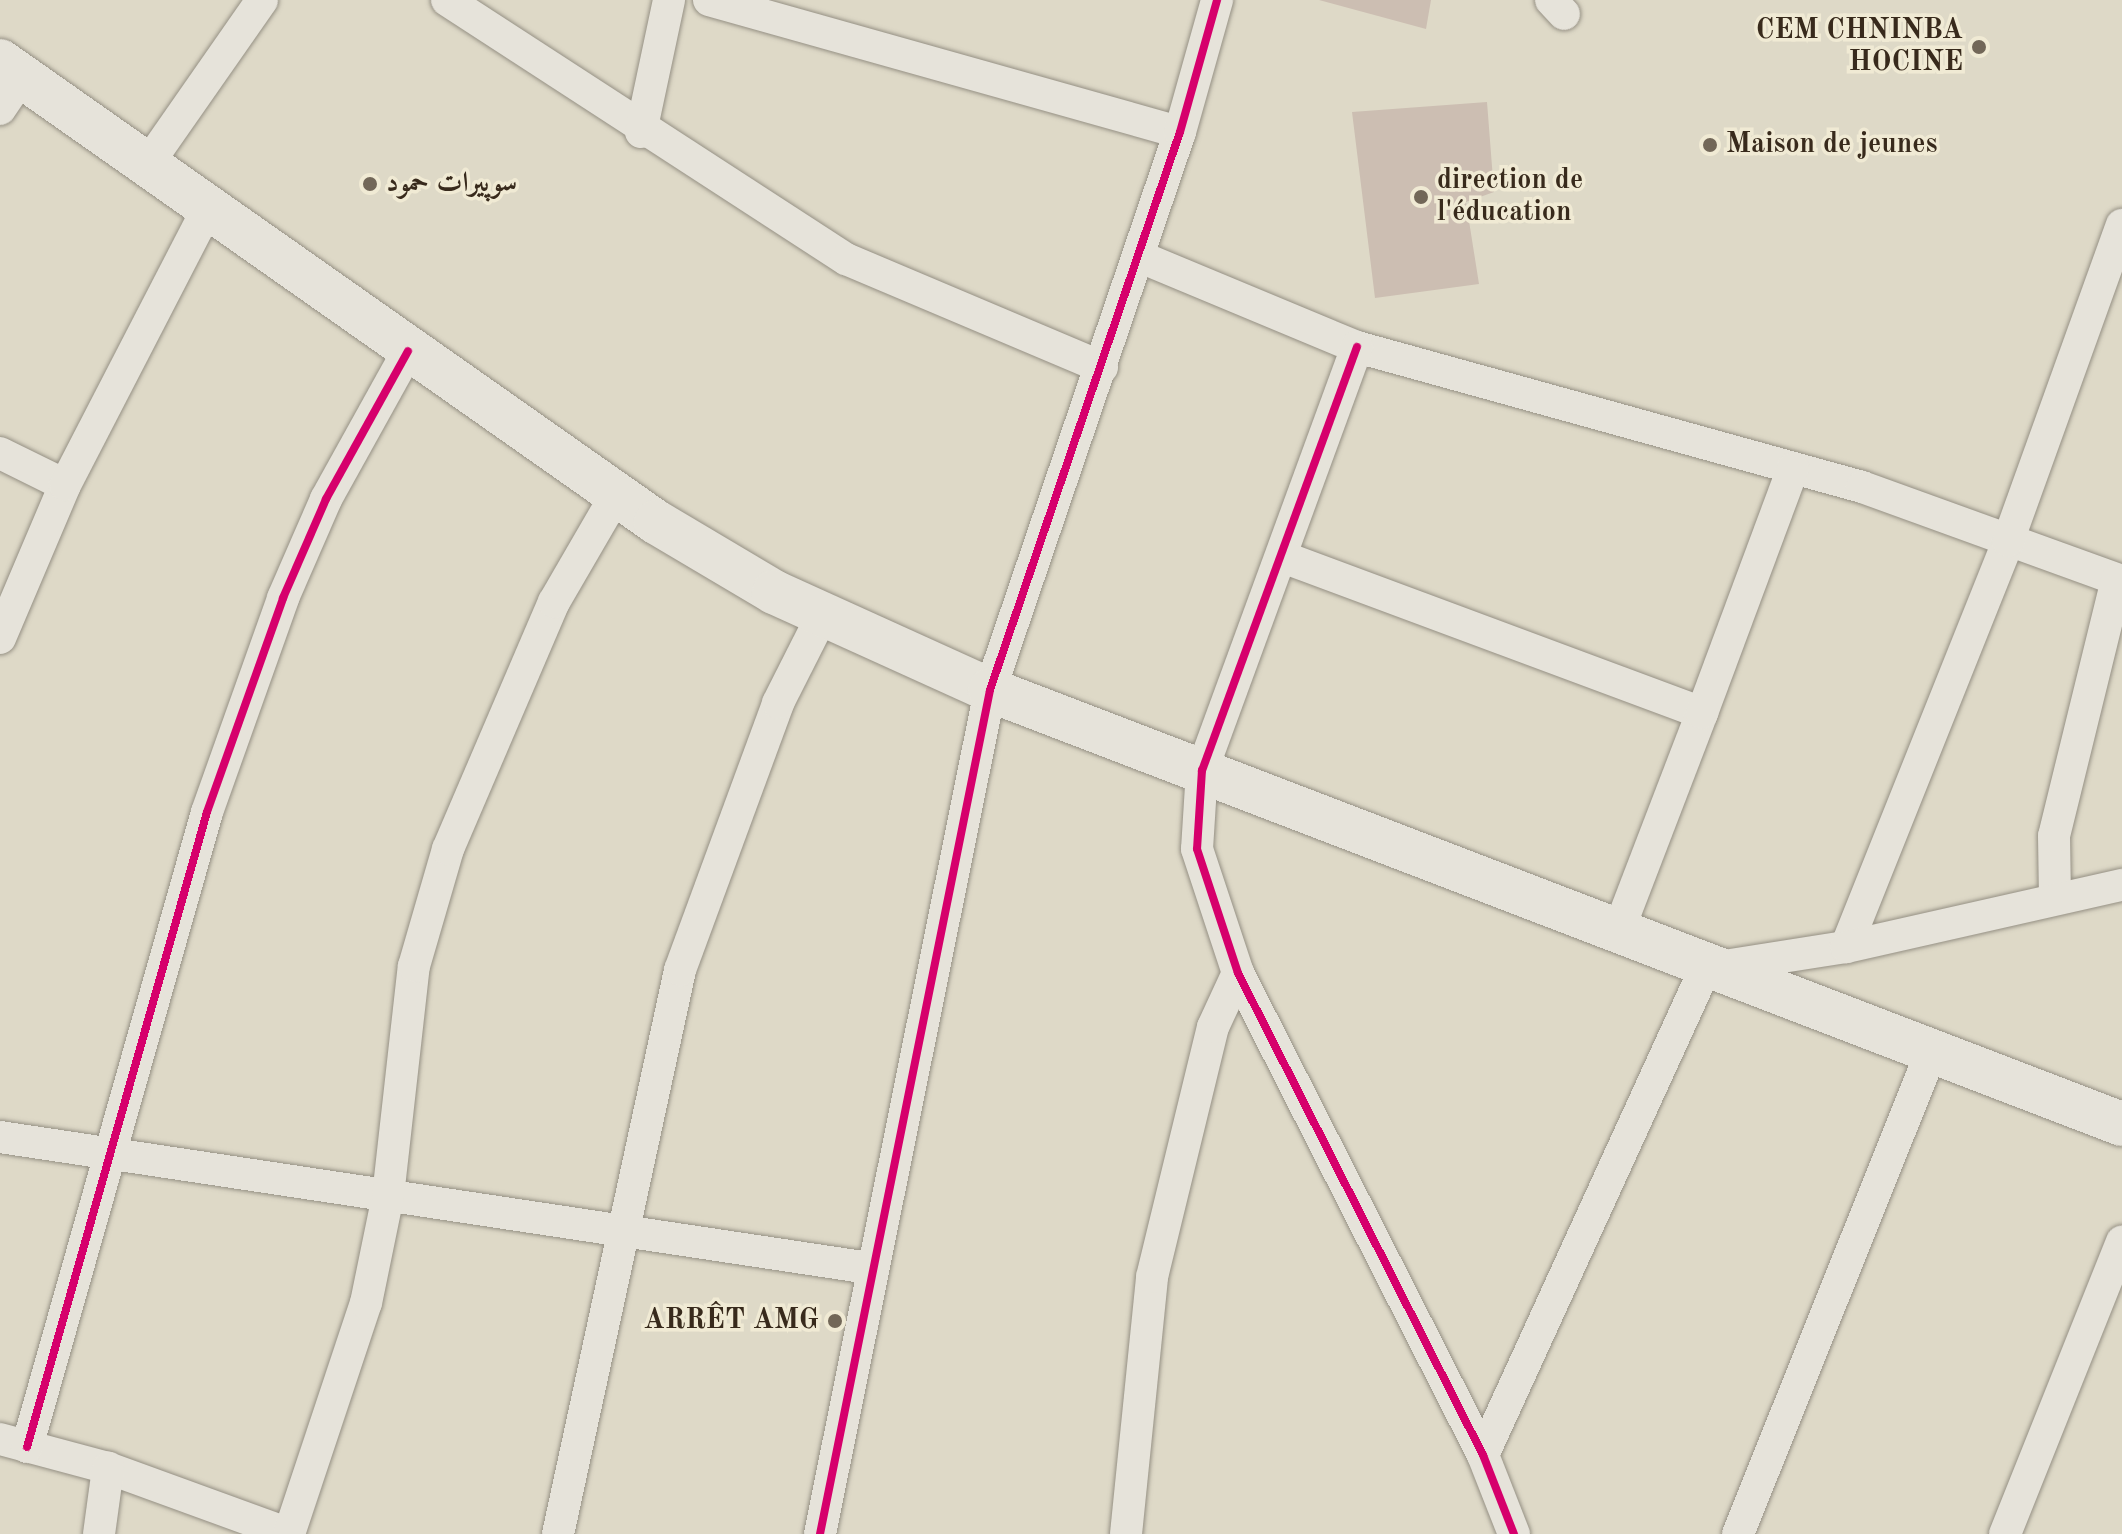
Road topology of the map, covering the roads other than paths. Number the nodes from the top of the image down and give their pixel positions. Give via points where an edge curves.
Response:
1 (262, 0) edge
2 (447, 0) edge
3 (669, 0) edge
4 (709, 0) edge
5 (1217, 0) edge
6 (7, 82) edge
7 (641, 132) junction
8 (1180, 132) junction
9 (147, 165) junction
10 (208, 208) junction
11 (2122, 225) edge
12 (1138, 256) junction
13 (2113, 283) edge
14 (1357, 347) junction
15 (408, 351) junction
16 (1102, 367) junction
17 (0, 453) edge
18 (1793, 468) junction
19 (65, 485) junction
20 (616, 495) junction
21 (2008, 541) junction
22 (1283, 557) junction
23 (2120, 580) edge
24 (823, 614) junction
25 (0, 638) edge
26 (990, 690) junction
27 (1702, 713) junction
28 (1202, 770) junction
29 (2122, 885) edge
30 (2055, 899) junction
31 (1617, 934) junction
32 (1846, 947) junction
33 (1705, 969) junction
34 (1238, 973) junction
35 (1931, 1053) junction
36 (2122, 1124) edge
37 (0, 1137) edge
38 (110, 1157) junction
39 (388, 1196) junction
40 (622, 1226) junction
41 (2122, 1241) edge
42 (869, 1268) junction
43 (14, 1443) edge
44 (1483, 1455) junction
45 (108, 1468) junction
46 (99, 1534) edge
47 (289, 1534) edge
48 (558, 1534) edge
49 (820, 1534) edge
50 (1126, 1534) edge
51 (1514, 1534) edge
52 (1738, 1534) edge
53 (2005, 1534) edge

1 - 9 street
2 - 7 street
3 - 7 street
4 - 8 street
5 - 8 street
6 - 9 main road
7 - 16 street via 846,259
8 - 12 street
9 - 10 main road
10 - 15 main road
10 - 19 street
11 - 13 street
12 - 14 street
12 - 16 street
13 - 21 street
14 - 18 street
14 - 22 street
15 - 20 main road
15 - 38 street via 326,499 283,598 207,812
16 - 26 street
17 - 19 street
18 - 21 street
18 - 27 street
19 - 25 street
20 - 24 main road
20 - 39 street via 554,602 448,849 411,982
21 - 23 street
21 - 32 street
22 - 27 street
22 - 28 street
23 - 30 street via 2054,836
24 - 26 main road
24 - 40 street via 778,703 680,970
26 - 28 main road
26 - 42 street
27 - 31 street
28 - 31 main road
28 - 34 street via 1197,849
29 - 30 street
30 - 32 street
31 - 33 main road
32 - 33 street
33 - 35 main road
33 - 44 street
34 - 44 street
34 - 50 street via 1213,1027 1152,1277
35 - 36 main road
35 - 52 street
37 - 38 street
38 - 39 street
38 - 43 street
39 - 40 street
39 - 47 street via 342,1393
40 - 42 street
40 - 48 street
41 - 53 street
42 - 49 street
43 - 45 street
44 - 51 street
45 - 46 street
45 - 47 street

